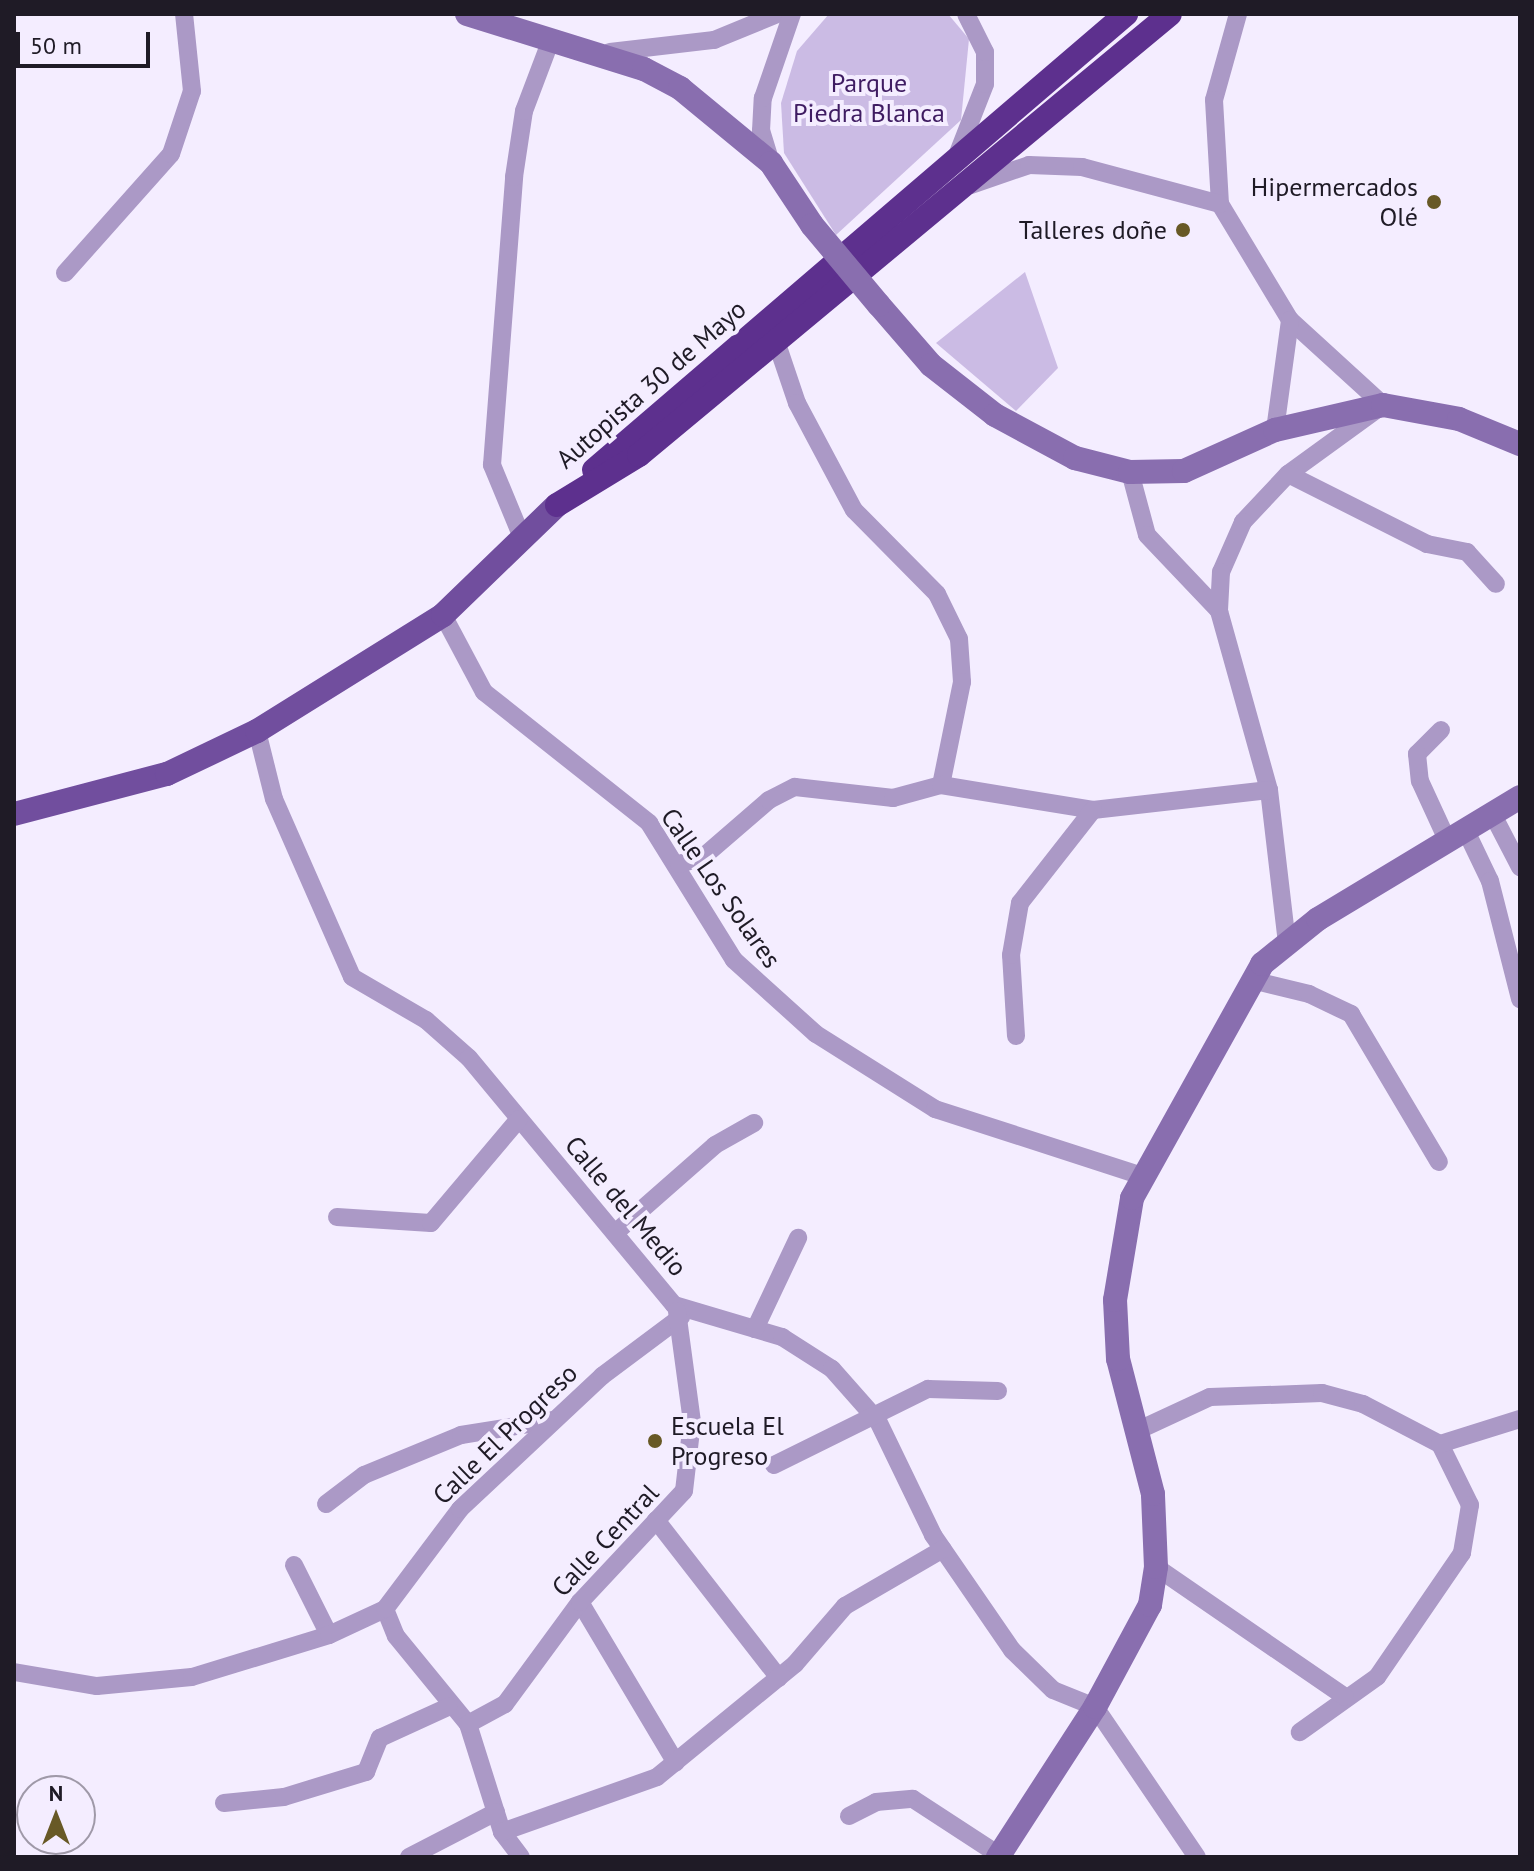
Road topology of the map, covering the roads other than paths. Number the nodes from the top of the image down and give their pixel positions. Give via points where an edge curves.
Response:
1 (184, 14) edge
2 (467, 14) edge
3 (777, 14) edge
4 (792, 14) edge
5 (966, 14) edge
6 (1126, 14) edge
7 (1170, 14) edge
8 (1238, 14) edge
9 (549, 45) junction
10 (583, 51) junction
11 (958, 153) junction
12 (771, 163) junction
13 (964, 188) junction
14 (1220, 204) junction
15 (65, 273) dead end
16 (1290, 320) junction
17 (775, 338) junction
18 (1383, 405) junction
19 (1275, 430) junction
20 (1519, 444) edge
21 (1130, 472) junction
22 (1288, 474) junction
23 (557, 505) junction
24 (521, 535) junction
25 (1496, 584) dead end
26 (1219, 611) junction
27 (443, 615) junction
28 (1441, 730) dead end
29 (257, 731) junction
30 (941, 785) junction
31 (1269, 790) junction
32 (1520, 797) edge
33 (1093, 810) junction
34 (14, 814) edge
35 (1493, 815) junction
36 (1457, 837) junction
37 (679, 864) junction
38 (1520, 867) edge
39 (1287, 944) junction
40 (1252, 980) junction
41 (1520, 999) edge
42 (1016, 1036) dead end
43 (519, 1119) junction
44 (754, 1123) dead end
45 (1439, 1162) dead end
46 (1143, 1176) junction
47 (337, 1217) dead end
48 (615, 1233) junction
49 (798, 1238) dead end
50 (677, 1311) junction
51 (755, 1329) junction
52 (998, 1391) dead end
53 (872, 1414) junction
54 (1520, 1419) edge
55 (554, 1420) junction
56 (1141, 1429) junction
57 (1440, 1444) junction
58 (774, 1465) dead end
59 (326, 1504) dead end
60 (656, 1520) junction
61 (943, 1549) junction
62 (294, 1565) dead end
63 (1156, 1567) junction
64 (580, 1602) junction
65 (385, 1609) junction
66 (329, 1635) junction
67 (14, 1672) edge
68 (779, 1678) junction
69 (1345, 1697) junction
70 (448, 1707) junction
71 (1095, 1707) junction
72 (468, 1724) junction
73 (1300, 1732) dead end
74 (676, 1763) junction
75 (224, 1803) dead end
76 (496, 1812) junction
77 (849, 1816) dead end
78 (502, 1832) junction
79 (434, 1851) edge
80 (998, 1856) edge
81 (409, 1857) edge
82 (521, 1857) edge
83 (1197, 1857) edge

1 - 15 street via 192,91 171,154
2 - 9 main road
3 - 10 street via 714,40 663,50
4 - 12 street via 763,98 761,131
5 - 11 street via 985,52 985,84
6 - 11 highway, Autopista 30 de Mayo
7 - 13 highway, Autopista 30 de Mayo
8 - 14 street via 1214,100
9 - 10 main road
9 - 24 street via 524,111 514,177 492,465
10 - 12 main road via 680,88
11 - 23 highway, Autopista 30 de Mayo
12 - 21 main road, bridge via 812,225 931,365 995,415 1075,458
13 - 14 street via 1029,165 1082,167
13 - 17 highway, Autopista 30 de Mayo
14 - 16 street
16 - 18 street
16 - 19 street
17 - 23 highway, Autopista 30 de Mayo via 639,455
17 - 30 street via 797,403 854,510 937,594 959,639 962,682
18 - 19 main road
18 - 20 main road via 1459,419
18 - 22 street
19 - 21 main road via 1184,471
21 - 26 street via 1147,535
22 - 25 street via 1427,544 1467,552
22 - 26 street via 1227,550
23 - 24 main road
24 - 27 main road
26 - 31 street
27 - 29 main road
27 - 37 street, Calle Los Solares via 463,663 509,719 649,823
28 - 36 street via 1417,754 1420,781
29 - 34 main road via 167,774
29 - 43 street, Calle del Medio via 274,799 352,977 426,1020
30 - 33 street
30 - 37 street via 893,798 795,787 769,800 703,857
31 - 33 street
31 - 39 street
32 - 35 main road
33 - 42 street via 1020,903 1011,955
35 - 36 main road
35 - 38 street
36 - 39 main road
36 - 41 street via 1490,881
37 - 46 street, Calle Los Solares via 751,981 895,1087 989,1131
39 - 40 main road
40 - 45 street via 1309,994 1351,1014
40 - 46 main road
43 - 47 street via 431,1223
43 - 48 street, Calle del Medio
44 - 48 street via 715,1145
46 - 56 main road via 1132,1198 1115,1300 1118,1359
48 - 50 street, Calle del Medio
49 - 51 street
50 - 51 street, Calle del Medio
50 - 55 street, Calle El Progreso
50 - 60 street, Calle Central via 692,1422 689,1477
51 - 53 street, Calle del Medio via 782,1337 832,1369
52 - 53 street via 928,1389
53 - 58 street
53 - 61 street, Calle del Medio
54 - 57 street
55 - 59 street via 461,1435 364,1475
55 - 65 street, Calle El Progreso via 460,1509
56 - 57 street via 1210,1397 1322,1393 1363,1404
56 - 63 main road
57 - 69 street via 1470,1505 1462,1553 1377,1677
60 - 64 street, Calle Central
60 - 68 street
61 - 68 street via 845,1606
61 - 71 street, Calle del Medio via 1012,1650 1053,1690
62 - 66 street
63 - 69 street
63 - 71 main road via 1150,1605
64 - 72 street, Calle Central via 505,1704
64 - 74 street
65 - 66 street, Calle El Progreso
65 - 70 street
66 - 67 street, Calle El Progreso via 192,1677 97,1686
68 - 74 street
69 - 73 street
70 - 72 street
70 - 75 street via 380,1738 366,1772 284,1797
71 - 80 main road
71 - 83 street
72 - 76 street
74 - 78 street via 657,1777
76 - 78 street
76 - 79 street
77 - 80 street via 876,1802 913,1799
78 - 82 street
79 - 81 street

